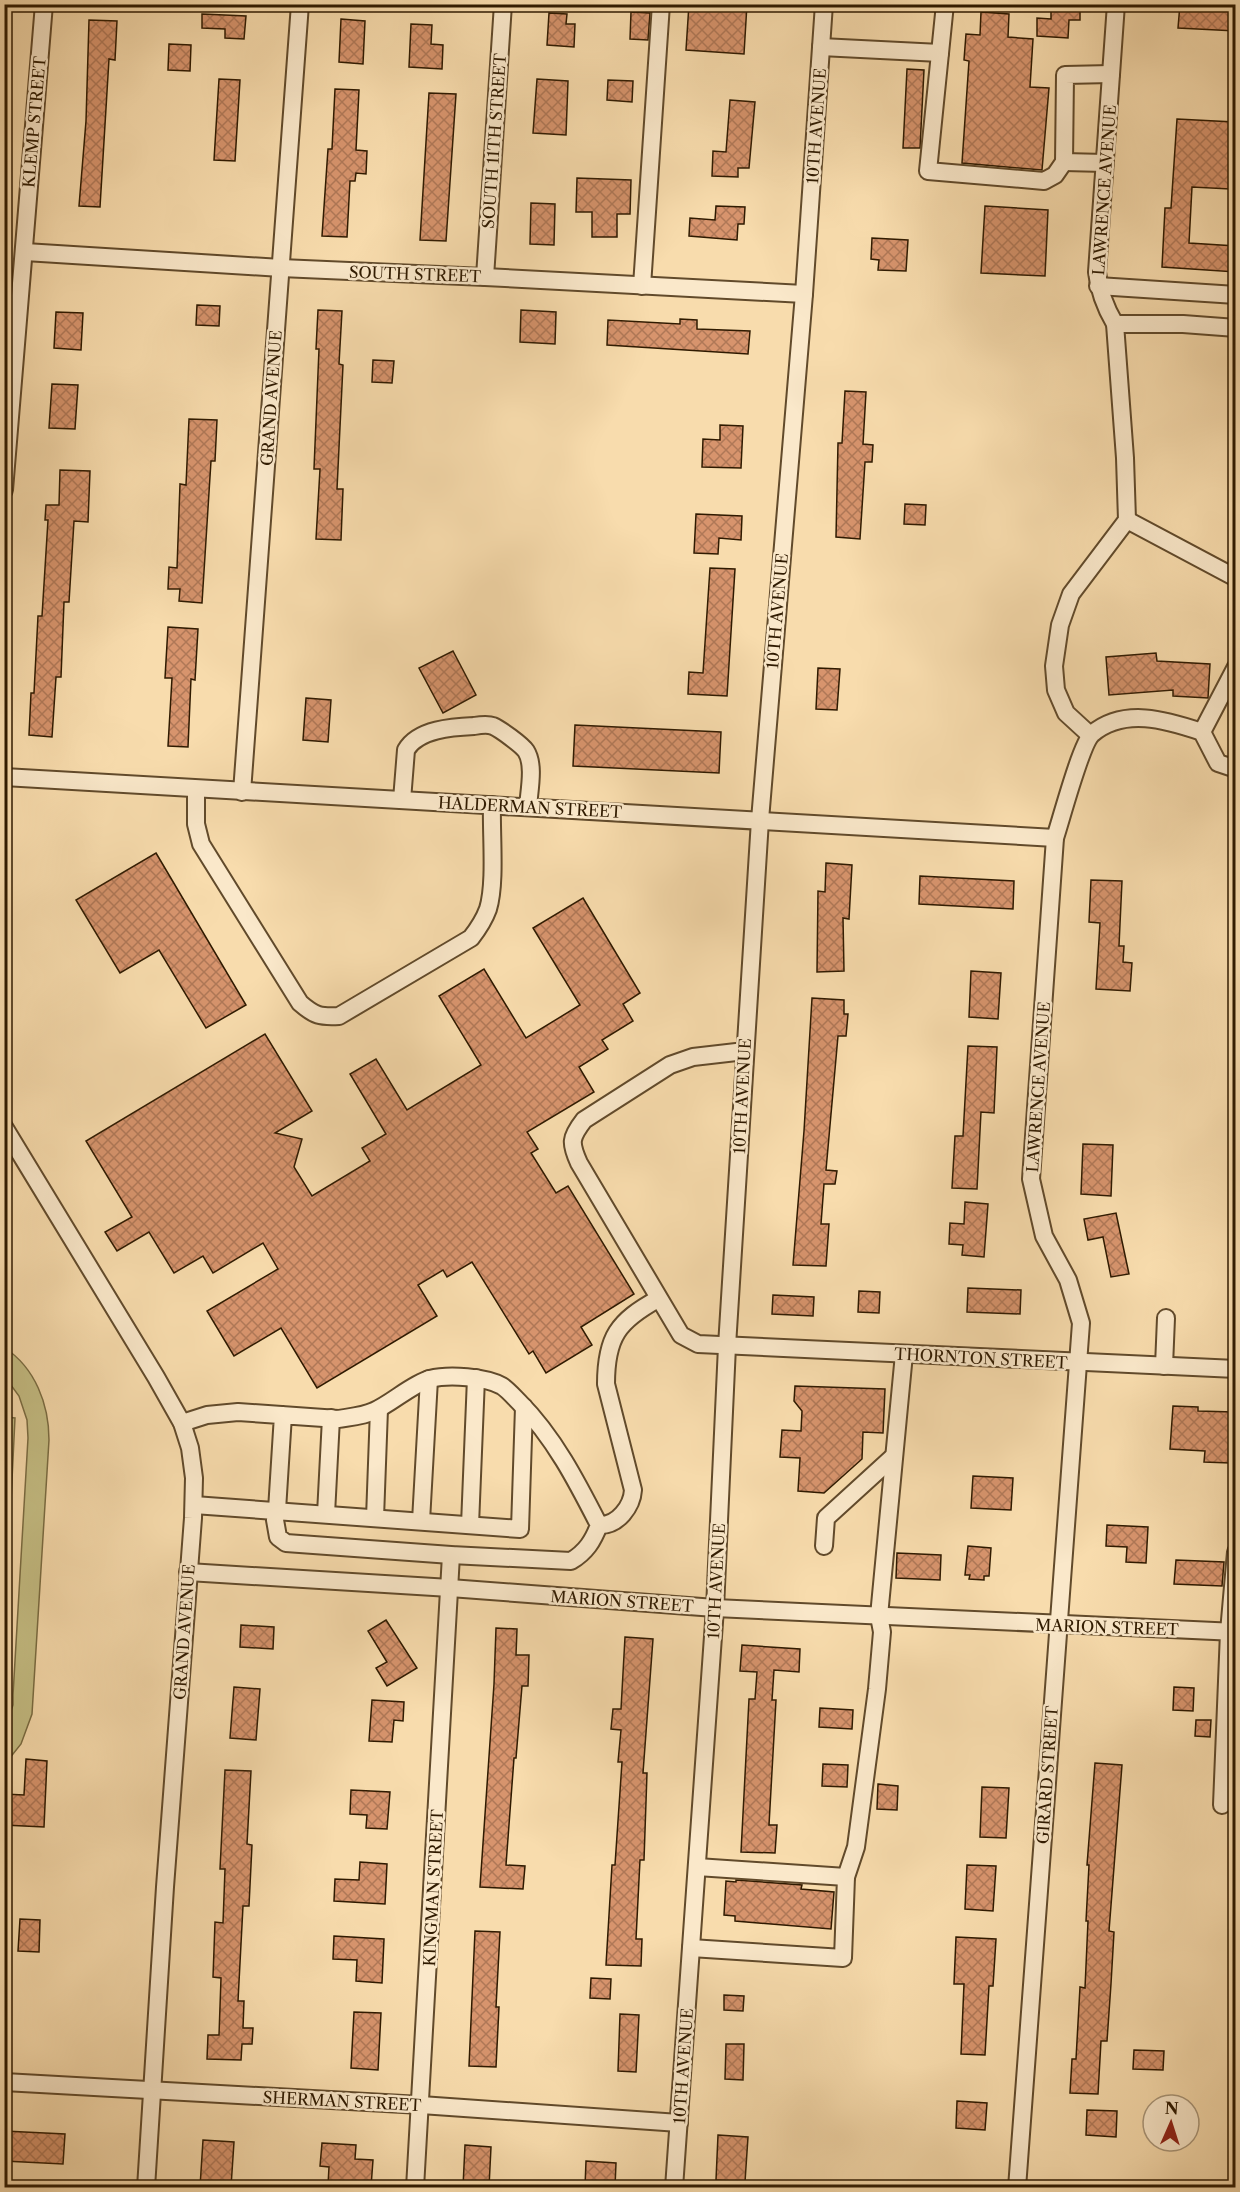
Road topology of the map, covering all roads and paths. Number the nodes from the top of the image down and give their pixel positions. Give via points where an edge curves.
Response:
1 (44, 4) edge
2 (300, 4) edge
3 (503, 4) edge
4 (661, 4) edge
5 (824, 4) edge
6 (945, 4) edge
7 (1116, 4) edge
8 (821, 47) junction
9 (940, 53) junction
10 (1111, 74) junction
11 (1064, 162) junction
12 (1105, 163) junction
13 (25, 252) junction
14 (281, 268) junction
15 (485, 277) junction
16 (642, 286) junction
17 (1098, 286) junction
18 (804, 294) junction
19 (1236, 295) edge
20 (1115, 324) junction
21 (1236, 328) edge
22 (4, 490) edge
23 (1127, 520) junction
24 (1236, 578) edge
25 (1236, 667) edge
26 (1202, 732) junction
27 (1090, 735) junction
28 (1236, 769) edge
29 (4, 777) edge
30 (196, 789) junction
31 (242, 792) junction
32 (402, 800) junction
33 (492, 805) junction
34 (528, 807) junction
35 (760, 820) junction
36 (1055, 838) junction
37 (745, 1051) junction
38 (4, 1127) edge
39 (658, 1299) junction
40 (1166, 1318) dead end
41 (727, 1346) junction
42 (904, 1354) junction
43 (1078, 1363) junction
44 (1164, 1366) junction
45 (1236, 1369) edge
46 (476, 1378) junction
47 (429, 1379) junction
48 (524, 1407) junction
49 (379, 1409) junction
50 (283, 1415) junction
51 (331, 1418) junction
52 (182, 1423) junction
53 (894, 1456) junction
54 (194, 1505) junction
55 (277, 1510) junction
56 (326, 1514) junction
57 (375, 1518) junction
58 (421, 1521) junction
59 (470, 1525) junction
60 (599, 1525) junction
61 (824, 1546) dead end
62 (1236, 1552) edge
63 (451, 1555) junction
64 (188, 1572) junction
65 (450, 1588) junction
66 (715, 1608) junction
67 (879, 1616) junction
68 (1059, 1625) junction
69 (1232, 1632) edge
70 (1222, 1805) dead end
71 (697, 1867) junction
72 (846, 1877) junction
73 (691, 1948) junction
74 (4, 2082) edge
75 (151, 2091) junction
76 (421, 2105) junction
77 (679, 2123) junction
78 (147, 2187) edge
79 (415, 2187) edge
80 (674, 2187) edge
81 (1017, 2187) edge

1 - 13 street, KLEMP STREET
2 - 14 street, GRAND AVENUE
3 - 15 street, SOUTH 11TH STREET
4 - 16 street
5 - 8 street, 10TH AVENUE
6 - 9 street
7 - 10 street, LAWRENCE AVENUE
8 - 9 street
8 - 18 street, 10TH AVENUE
9 - 11 street via 928,171 1044,181 1056,175
10 - 11 street via 1065,75
10 - 12 street, LAWRENCE AVENUE
11 - 12 street
12 - 17 street, LAWRENCE AVENUE
13 - 14 street, SOUTH STREET
13 - 22 street, KLEMP STREET
14 - 15 street, SOUTH STREET
14 - 31 street, GRAND AVENUE
15 - 16 street, SOUTH STREET
16 - 18 street, SOUTH STREET
17 - 19 street
17 - 20 street, LAWRENCE AVENUE
18 - 35 street, 10TH AVENUE
20 - 21 street
20 - 23 street
23 - 24 street
23 - 27 street via 1071,594 1060,625 1054,666 1056,690 1066,713
25 - 26 street
26 - 27 street via 1166,720 1118,718
26 - 28 street via 1218,763
27 - 36 street, LAWRENCE AVENUE
29 - 30 street, HALDERMAN STREET
30 - 31 street, HALDERMAN STREET
30 - 33 street via 196,824 201,844 300,1003 321,1017 339,1016 471,938 489,907
31 - 32 street, HALDERMAN STREET
32 - 33 street, HALDERMAN STREET
32 - 34 street via 406,750 410,744 439,730 492,725 528,753
33 - 34 street, HALDERMAN STREET
34 - 35 street, HALDERMAN STREET
35 - 36 street, HALDERMAN STREET
35 - 37 street, 10TH AVENUE
36 - 43 street, LAWRENCE AVENUE via 1031,1179 1044,1236 1068,1280 1081,1323
37 - 39 street, THORNTON STREET via 693,1057 670,1065 584,1120 574,1133 572,1146 579,1163
37 - 41 street, 10TH AVENUE
38 - 52 street, GRAND AVENUE
39 - 41 street, THORNTON STREET via 681,1335 698,1344
39 - 60 street via 624,1322 610,1350 606,1384 633,1490 622,1515 606,1526
40 - 44 street
41 - 42 street, THORNTON STREET
41 - 66 street, 10TH AVENUE
42 - 43 street, THORNTON STREET
42 - 53 street
43 - 44 street, THORNTON STREET
43 - 68 street, GIRARD STREET
44 - 45 street, THORNTON STREET
46 - 47 street
46 - 48 street via 503,1386
46 - 59 street
47 - 49 street
47 - 58 street
48 - 59 street via 520,1529
48 - 60 street via 576,1480
49 - 51 street
49 - 57 street
50 - 51 street
50 - 52 street via 238,1412 207,1415
50 - 55 street
51 - 56 street
52 - 54 street, GRAND AVENUE via 190,1448
53 - 61 street via 826,1518
53 - 67 street
54 - 55 street
54 - 64 street, GRAND AVENUE
55 - 56 street
55 - 63 street via 278,1537 286,1543
56 - 57 street
57 - 58 street
58 - 59 street
60 - 63 street via 583,1554 571,1561
62 - 69 street
63 - 65 street, KINGMAN STREET
64 - 65 street, MARION STREET
64 - 75 street, GRAND AVENUE
65 - 66 street, MARION STREET
65 - 76 street, KINGMAN STREET
66 - 67 street, MARION STREET
66 - 71 street, 10TH AVENUE
67 - 68 street, MARION STREET
67 - 72 street via 882,1632 877,1689 856,1847
68 - 69 street, MARION STREET
68 - 81 street, GIRARD STREET
69 - 70 street
71 - 72 street
71 - 73 street, 10TH AVENUE
72 - 73 street via 843,1958
73 - 77 street, 10TH AVENUE
74 - 75 street, SHERMAN STREET
75 - 76 street, SHERMAN STREET
75 - 78 street, GRAND AVENUE
76 - 77 street, SHERMAN STREET
76 - 79 street, KINGMAN STREET
77 - 80 street, 10TH AVENUE

